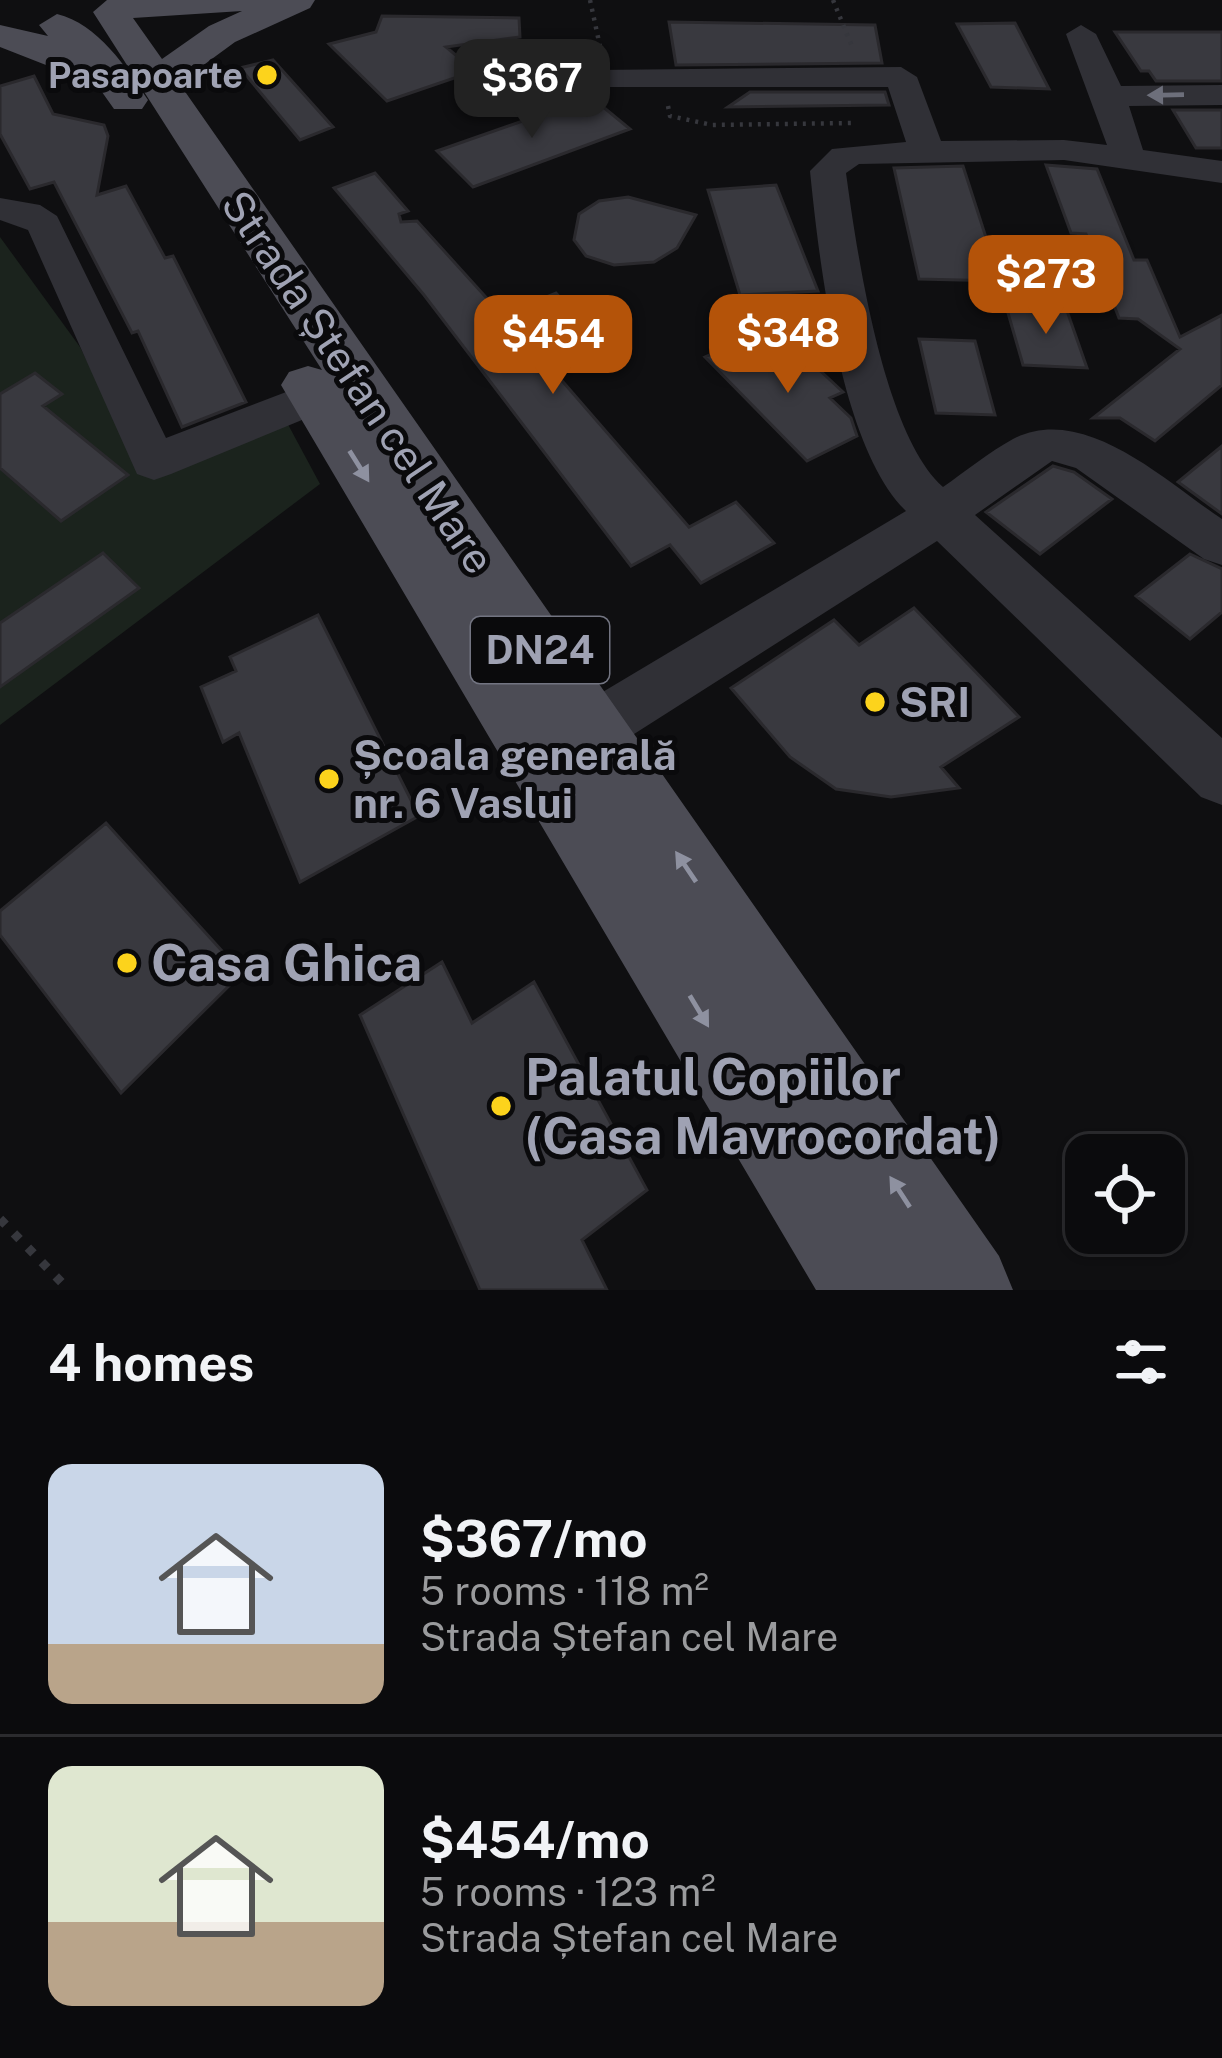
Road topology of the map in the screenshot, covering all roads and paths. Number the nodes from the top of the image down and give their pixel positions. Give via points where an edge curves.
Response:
1 (254, 0) edge
2 (297, 0) edge
3 (590, 0) edge
4 (833, 0) edge
5 (58, 16) edge
6 (1081, 34) dead end
7 (607, 76) joint
8 (661, 76) junction
9 (865, 77) junction
10 (137, 82) junction
11 (1222, 94) edge
12 (1109, 96) junction
13 (918, 152) junction
14 (1128, 159) junction
15 (1222, 172) edge
16 (0, 209) edge
17 (315, 397) junction
18 (942, 514) junction
19 (1222, 544) edge
20 (568, 743) junction
21 (1222, 777) edge
22 (0, 1219) edge
23 (69, 1290) edge
24 (870, 1290) edge
25 (965, 1290) edge

1 - 5 main road
2 - 10 main road
3 - 7 path
4 - 9 path
5 - 10 main road, Strada Ștefan cel Mare / DN24
5 - 10 main road via 35,44
6 - 12 street
7 - 8 street
8 - 9 street
8 - 13 path via 670,116 712,125 898,123
9 - 13 street via 901,77
10 - 17 main road, Strada Ștefan cel Mare / DN24
10 - 20 main road, Strada Ștefan cel Mare / DN24
11 -> 12 street
12 - 14 street
13 - 14 street via 1064,150
13 - 18 street via 844,156 828,171 871,391 896,463
14 - 15 street
16 - 17 street via 44,224 154,462
17 -> 20 main road, Strada Ștefan cel Mare / DN24
18 - 19 street via 1031,450 1052,445 1112,467
18 - 20 street
18 - 21 street
20 -> 24 main road, Strada Ștefan cel Mare / DN24
25 -> 20 main road, Strada Ștefan cel Mare / DN24
22 - 23 path

